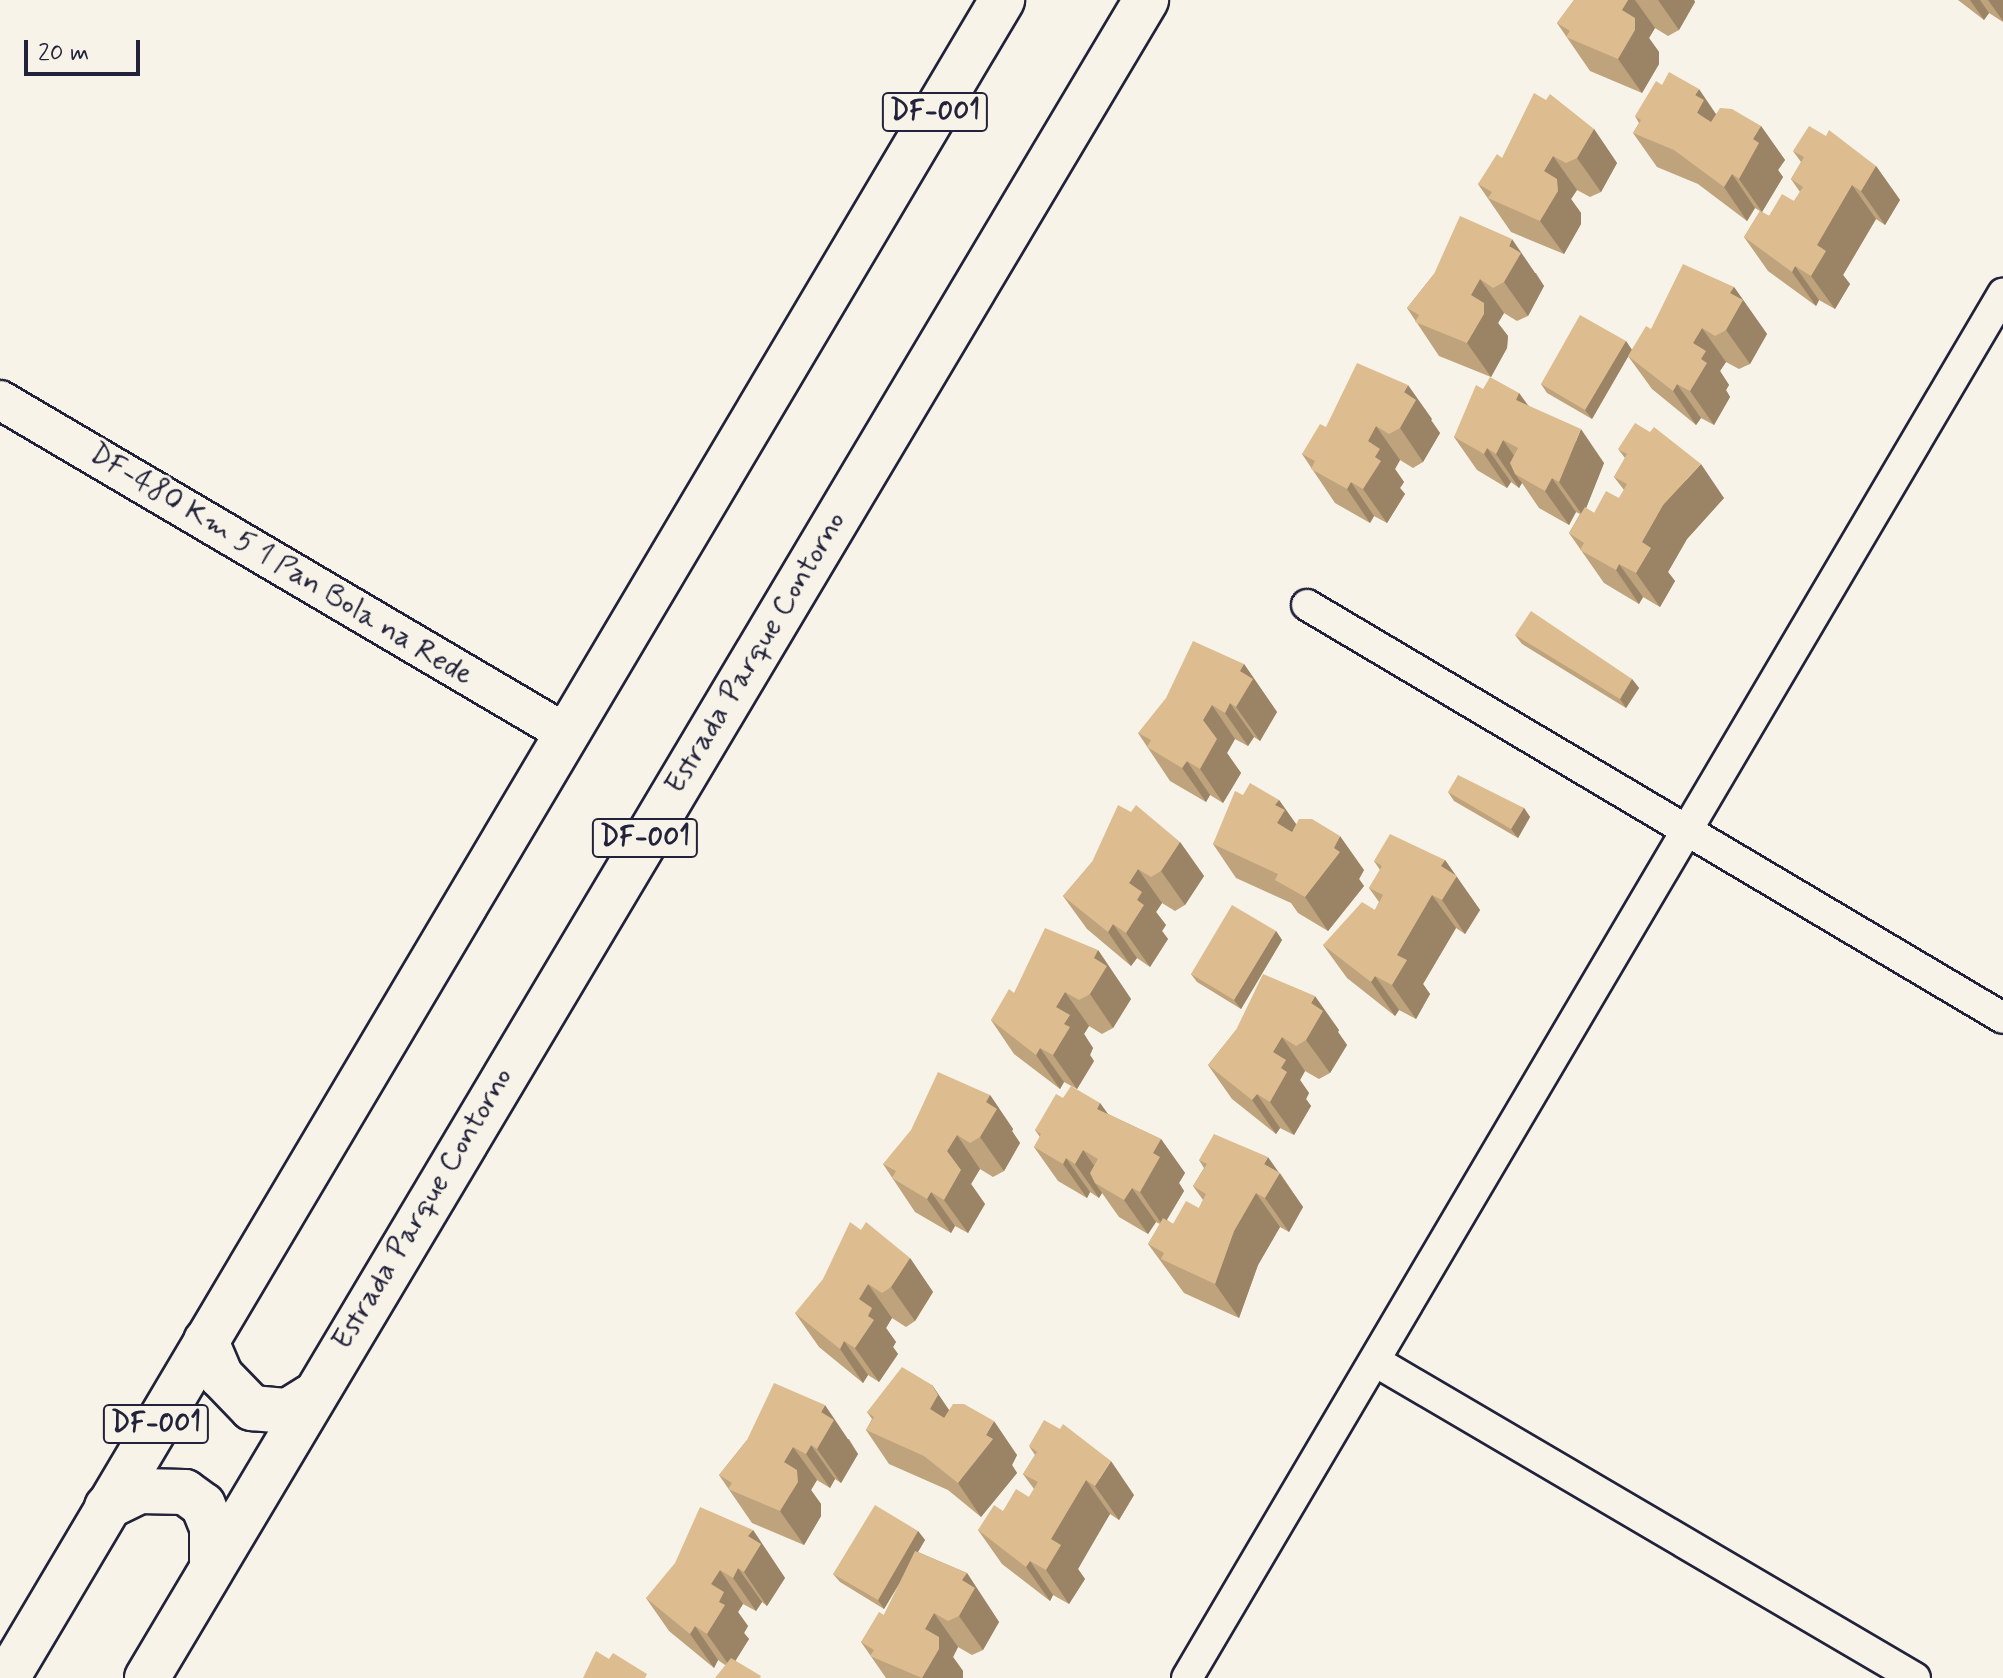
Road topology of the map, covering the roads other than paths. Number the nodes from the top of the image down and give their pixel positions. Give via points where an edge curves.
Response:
1 (1002, 0) edge
2 (1146, 0) edge
3 (2003, 294) edge
4 (0, 400) edge
5 (1307, 605) dead end
6 (562, 731) junction
7 (1690, 830) junction
8 (2003, 1018) edge
9 (206, 1341) junction
10 (1375, 1361) junction
11 (310, 1397) junction
12 (107, 1507) junction
13 (212, 1566) junction
14 (7, 1678) edge
15 (147, 1678) edge
16 (1187, 1678) edge
17 (1915, 1678) edge

1 - 6 highway, DF-001
2 - 11 highway, Estrada Parque Contorno / DF-001
3 - 7 street
4 - 6 street, DF-480 Km 5 1 Pan Bola na Rede
5 - 7 street
6 - 9 highway, DF-001
7 - 8 street
7 - 10 street
9 - 11 highway via 221,1376 252,1408 288,1411
9 - 12 highway, DF-001
10 - 16 street
10 - 17 street
11 - 13 highway, Estrada Parque Contorno / DF-001
12 - 13 highway via 140,1491 185,1492 203,1505 212,1527
12 - 14 highway, DF-001
13 - 15 highway, Estrada Parque Contorno / DF-001

